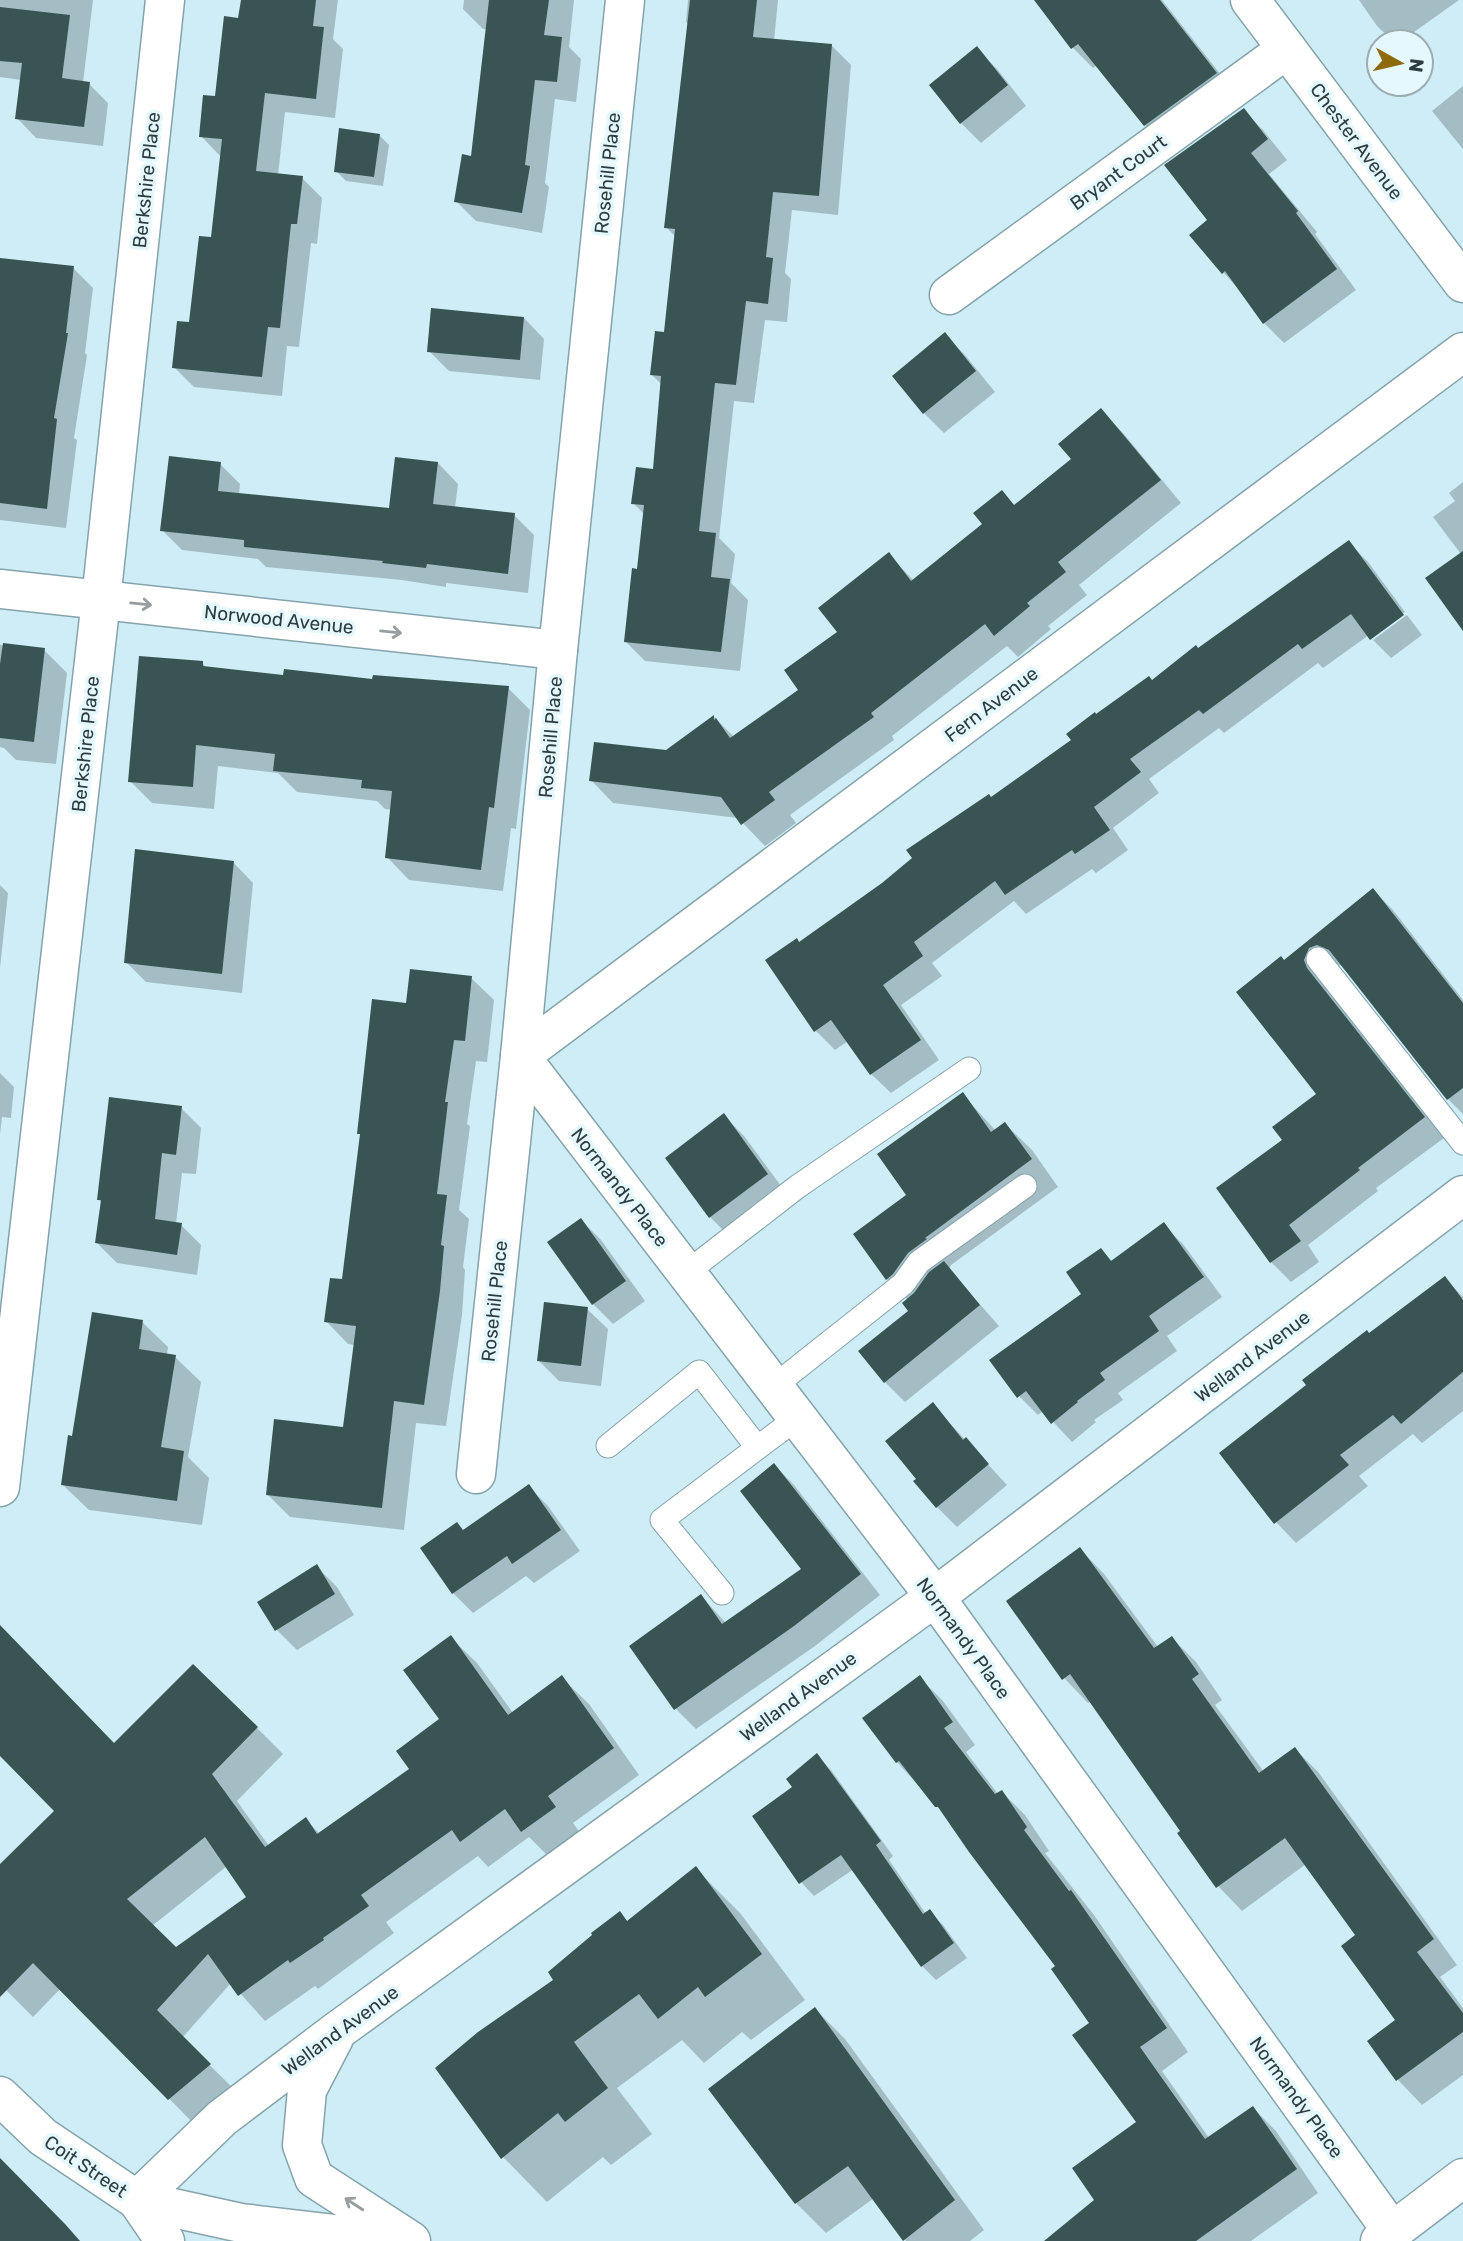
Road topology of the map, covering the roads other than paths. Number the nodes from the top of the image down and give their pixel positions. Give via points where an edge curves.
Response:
1 (165, 0) edge
2 (625, 0) edge
3 (1250, 0) edge
4 (1287, 49) junction
5 (1463, 283) edge
6 (949, 295) dead end
7 (1463, 352) edge
8 (0, 589) edge
9 (101, 600) junction
10 (558, 650) junction
11 (1318, 959) dead end
12 (520, 1056) junction
13 (969, 1069) dead end
14 (1463, 1143) edge
15 (1024, 1186) dead end
16 (1463, 1195) edge
17 (686, 1273) junction
18 (773, 1387) junction
19 (797, 1418) junction
20 (608, 1446) dead end
21 (757, 1447) junction
22 (476, 1474) dead end
23 (0, 1487) edge
24 (722, 1593) dead end
25 (935, 1597) junction
26 (337, 2031) junction
27 (0, 2096) edge
28 (1463, 2178) edge
29 (136, 2200) junction
30 (1386, 2236) edge
31 (165, 2241) edge
32 (396, 2241) edge
33 (411, 2241) edge

1 - 9 street, Berkshire Place
2 - 10 street, Rosehill Place
3 - 4 street, Chester Avenue
4 - 5 street, Chester Avenue
4 - 6 street, Bryant Court
7 - 12 street, Fern Avenue
8 - 9 street, Norwood Avenue
9 -> 10 street, Norwood Avenue
9 - 23 street, Berkshire Place
10 - 12 street, Rosehill Place
11 - 14 lane
12 - 17 street, Normandy Place
12 - 22 street, Rosehill Place
13 - 17 lane via 797,1187
15 - 18 lane via 919,1262 903,1284
16 - 25 street, Welland Avenue
17 - 18 street, Normandy Place
18 - 19 street, Normandy Place
19 - 21 lane
19 - 25 street, Normandy Place
20 - 21 lane via 699,1372
21 - 24 lane via 662,1520
25 - 26 street, Welland Avenue
25 - 30 street, Normandy Place
26 - 29 street, Welland Avenue via 222,2118
33 -> 26 street via 314,2178 302,2145 307,2090
27 - 29 street, Coit Street via 43,2137
28 - 30 street
29 - 31 street, Coit Street
29 - 32 street via 241,2223

